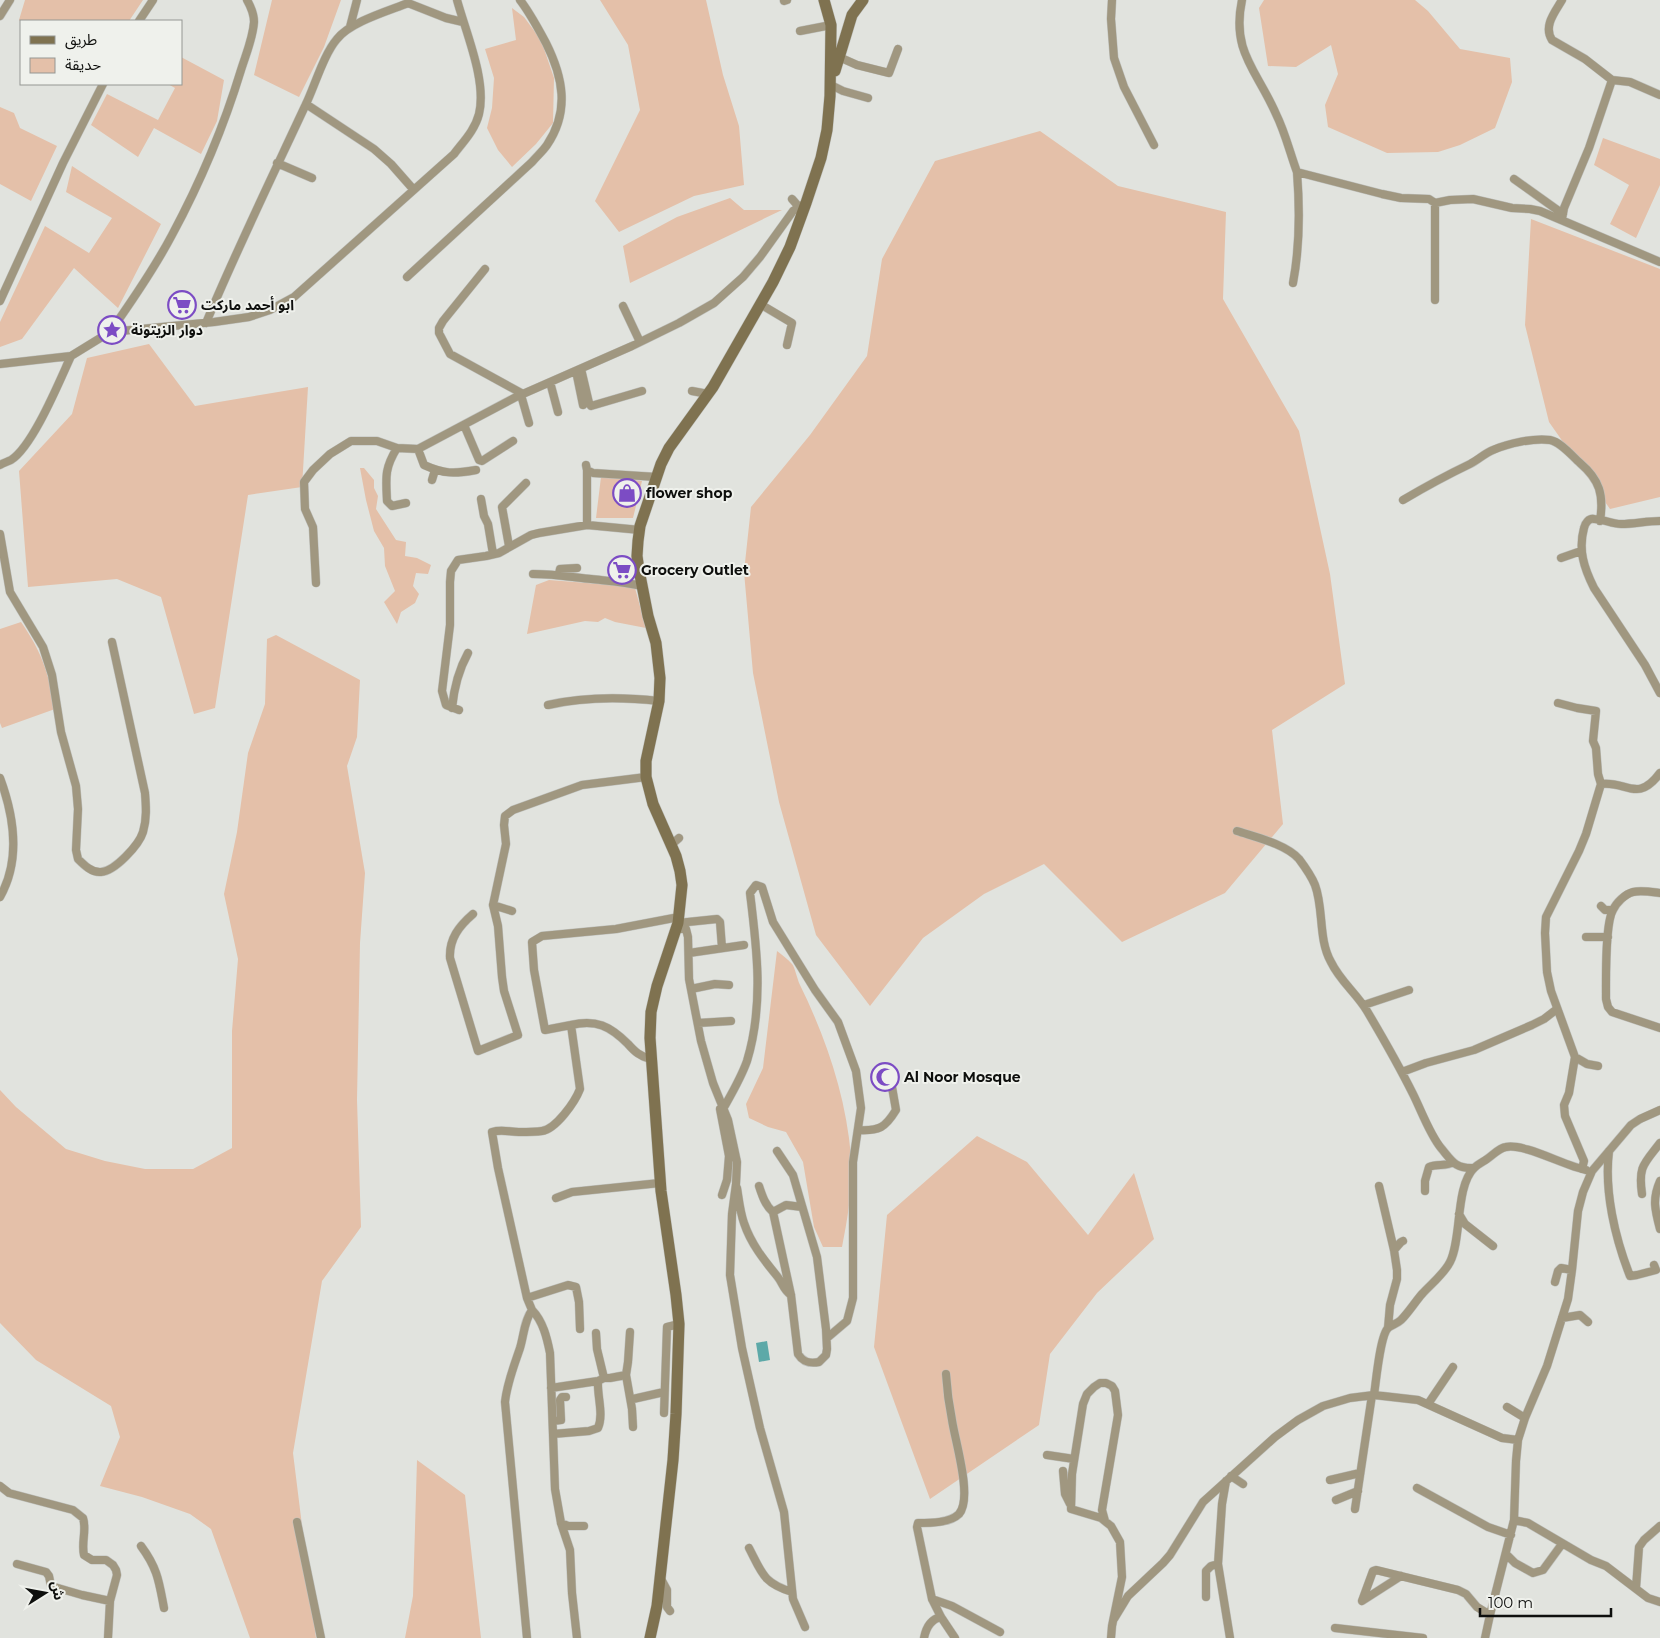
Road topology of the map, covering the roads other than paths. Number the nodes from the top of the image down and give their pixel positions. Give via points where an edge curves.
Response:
1 (10, 0) edge
2 (153, 0) edge
3 (247, 0) edge
4 (357, 0) edge
5 (457, 0) edge
6 (520, 0) edge
7 (824, 0) edge
8 (863, 0) edge
9 (1112, 0) edge
10 (1242, 0) edge
11 (1562, 0) edge
12 (405, 2) edge
13 (852, 15) junction
14 (0, 16) edge
15 (140, 20) edge
16 (463, 22) junction
17 (830, 22) junction
18 (350, 27) junction
19 (800, 31) dead end
20 (898, 49) dead end
21 (839, 57) junction
22 (1612, 80) junction
23 (831, 84) junction
24 (102, 85) edge
25 (1660, 95) edge
26 (868, 98) dead end
27 (306, 104) junction
28 (363, 141) junction
29 (1154, 145) dead end
30 (357, 148) dead end
31 (278, 163) junction
32 (1297, 172) junction
33 (312, 178) dead end
34 (1514, 178) dead end
35 (414, 189) junction
36 (792, 198) dead end
37 (1435, 203) junction
38 (803, 205) junction
39 (1562, 216) junction
40 (1660, 262) edge
41 (485, 269) dead end
42 (407, 277) dead end
43 (1293, 283) dead end
44 (1435, 300) dead end
45 (0, 301) edge
46 (760, 304) junction
47 (622, 306) dead end
48 (206, 323) junction
49 (110, 332) junction
50 (640, 342) junction
51 (788, 344) dead end
52 (71, 356) junction
53 (0, 364) edge
54 (578, 370) junction
55 (550, 382) junction
56 (642, 391) dead end
57 (692, 391) dead end
58 (522, 394) junction
59 (708, 394) junction
60 (583, 405) dead end
61 (558, 412) dead end
62 (529, 423) dead end
63 (464, 425) junction
64 (514, 441) dead end
65 (397, 448) junction
66 (418, 448) junction
67 (0, 465) edge
68 (435, 470) junction
69 (476, 470) dead end
70 (657, 477) junction
71 (432, 480) dead end
72 (526, 483) dead end
73 (481, 499) dead end
74 (1403, 500) dead end
75 (406, 503) dead end
76 (1600, 521) junction
77 (1660, 521) edge
78 (587, 525) junction
79 (640, 530) junction
80 (0, 534) edge
81 (509, 546) junction
82 (1581, 551) junction
83 (493, 554) junction
84 (1561, 558) dead end
85 (577, 568) dead end
86 (533, 574) dead end
87 (559, 574) junction
88 (316, 583) dead end
89 (642, 586) junction
90 (112, 642) dead end
91 (468, 653) dead end
92 (1660, 693) edge
93 (659, 701) junction
94 (1558, 703) dead end
95 (548, 705) dead end
96 (1660, 773) edge
97 (646, 777) junction
98 (0, 778) edge
99 (1601, 784) junction
100 (1237, 831) dead end
101 (1660, 893) edge
102 (0, 897) edge
103 (493, 906) junction
104 (1601, 906) dead end
105 (1612, 910) junction
106 (512, 911) dead end
107 (473, 914) dead end
108 (678, 923) junction
109 (1586, 937) dead end
110 (1608, 937) junction
111 (744, 945) dead end
112 (722, 948) junction
113 (688, 953) junction
114 (729, 985) dead end
115 (691, 989) junction
116 (1409, 990) dead end
117 (1364, 1005) junction
118 (1557, 1009) junction
119 (731, 1021) dead end
120 (698, 1023) junction
121 (571, 1025) junction
122 (1660, 1028) edge
123 (1575, 1057) junction
124 (650, 1059) junction
125 (1598, 1066) dead end
126 (1402, 1072) junction
127 (892, 1088) dead end
128 (722, 1107) junction
129 (1660, 1110) edge
130 (858, 1130) junction
131 (1660, 1143) edge
132 (1609, 1149) junction
133 (777, 1151) dead end
134 (1453, 1162) junction
135 (1474, 1168) junction
136 (1582, 1169) junction
137 (1592, 1171) junction
138 (1660, 1181) edge
139 (660, 1183) junction
140 (736, 1184) junction
141 (759, 1186) dead end
142 (1378, 1186) dead end
143 (1425, 1191) dead end
144 (1642, 1194) dead end
145 (722, 1195) dead end
146 (556, 1198) dead end
147 (802, 1207) junction
148 (773, 1212) junction
149 (1458, 1214) junction
150 (1660, 1229) edge
151 (1403, 1241) dead end
152 (1493, 1246) dead end
153 (1394, 1250) junction
154 (1654, 1265) dead end
155 (1572, 1270) junction
156 (1555, 1282) dead end
157 (791, 1295) junction
158 (527, 1298) junction
159 (532, 1310) junction
160 (1562, 1318) junction
161 (1588, 1322) dead end
162 (679, 1324) junction
163 (1388, 1328) junction
164 (580, 1329) dead end
165 (630, 1332) dead end
166 (596, 1333) dead end
167 (826, 1338) junction
168 (1453, 1367) dead end
169 (946, 1374) dead end
170 (626, 1375) junction
171 (601, 1379) junction
172 (551, 1388) junction
173 (664, 1392) junction
174 (1373, 1395) junction
175 (566, 1397) dead end
176 (633, 1399) dead end
177 (1428, 1404) junction
178 (1507, 1407) dead end
179 (664, 1413) dead end
180 (1525, 1418) junction
181 (552, 1421) junction
182 (633, 1427) dead end
183 (553, 1434) junction
184 (1518, 1440) junction
185 (1047, 1455) dead end
186 (1074, 1459) junction
187 (1063, 1471) dead end
188 (1360, 1473) junction
189 (1228, 1478) junction
190 (1330, 1480) dead end
191 (1243, 1484) dead end
192 (0, 1486) edge
193 (1417, 1488) dead end
194 (1358, 1491) junction
195 (1336, 1500) dead end
196 (1071, 1506) junction
197 (1356, 1510) dead end
198 (1514, 1520) junction
199 (1105, 1521) junction
200 (298, 1522) dead end
201 (561, 1524) junction
202 (584, 1526) dead end
203 (1660, 1526) edge
204 (1511, 1535) junction
205 (1562, 1544) junction
206 (141, 1546) dead end
207 (749, 1548) dead end
208 (1506, 1554) junction
209 (17, 1564) dead end
210 (1218, 1564) junction
211 (1401, 1576) junction
212 (660, 1577) junction
213 (1636, 1588) junction
214 (1120, 1591) junction
215 (792, 1592) junction
216 (1128, 1596) junction
217 (1206, 1597) dead end
218 (932, 1599) junction
219 (110, 1601) junction
220 (1660, 1602) edge
221 (164, 1608) dead end
222 (670, 1612) dead end
223 (1490, 1616) junction
224 (941, 1617) junction
225 (1114, 1620) junction
226 (805, 1627) dead end
227 (1336, 1628) dead end
228 (1000, 1632) dead end
229 (108, 1638) edge
230 (321, 1638) edge
231 (527, 1638) edge
232 (577, 1638) edge
233 (650, 1638) edge
234 (924, 1638) edge
235 (955, 1638) edge
236 (1111, 1638) edge
237 (1230, 1638) edge
238 (1423, 1638) edge
239 (1485, 1638) edge

1 - 14 street
2 - 15 street
3 - 49 street via 253,15 253,31 224,122 172,236
4 - 18 street
5 - 16 street
6 - 42 street via 541,34 560,78 561,112 557,124 547,146 520,174
7 - 17 main road
8 - 13 main road
9 - 29 street via 1114,58 1124,87
10 - 32 street via 1238,24 1243,51 1277,116
11 - 22 street via 1550,22 1549,36
12 - 16 street
12 - 18 street
13 - 17 main road
13 - 21 main road
16 - 35 street via 480,81 479,114 454,154
17 - 19 street
17 - 23 main road
18 - 27 street via 337,38 330,50
20 - 21 street via 889,73
21 - 23 main road
22 - 25 street via 1630,82
22 - 39 street
23 - 26 street
23 - 38 main road via 821,158
24 - 45 street
27 - 28 street
27 - 31 street
28 - 30 street
28 - 35 street
31 - 33 street
31 - 48 street
32 - 37 street via 1382,194 1429,199
32 - 43 street via 1300,210
34 - 39 street
35 - 48 street via 294,297 257,314
36 - 38 street
37 - 39 street via 1473,199
37 - 44 street
38 - 46 main road via 790,247
38 - 50 street via 793,211 754,265 727,293 701,311
39 - 40 street
41 - 58 street via 439,328 440,333 450,354
46 - 51 street via 792,323
46 - 59 main road
47 - 50 street
48 - 49 street
49 - 52 street
50 - 54 street
52 - 53 street
52 - 67 street via 30,438 12,460
54 - 55 street
54 - 56 street via 591,406
54 - 60 street
55 - 58 street
55 - 61 street
57 - 59 street
58 - 62 street
58 - 63 street
59 - 70 main road via 669,448
63 - 64 street via 482,461
63 - 66 street
65 - 66 street
65 - 75 street via 387,468 387,501 392,506
65 - 88 street via 377,441 351,440 330,454 304,482 305,509 313,527
66 - 68 street via 424,465
68 - 69 street via 455,474
68 - 71 street
70 - 78 street via 593,473 587,468
70 - 79 main road
72 - 81 street via 502,508
73 - 83 street
74 - 76 street via 1493,450 1518,442 1551,440 1589,471 1602,496
76 - 77 street via 1619,524
76 - 82 street via 1594,518 1585,524
78 - 79 street
78 - 81 street via 531,535
79 - 89 main road via 637,556
80 - 90 street via 10,592 43,648 52,675 60,732 76,786 78,859 96,872 111,868 132,850 142,833 146,816
81 - 83 street
82 - 84 street
82 - 92 street via 1594,588
83 - 91 street via 458,560 451,571 450,625 442,691 446,705 456,709 454,685
85 - 87 street via 560,569
86 - 87 street
87 - 89 street
89 - 93 main road via 660,668
93 - 95 street via 603,699
93 - 97 main road via 646,761
94 - 99 street via 1596,711 1594,741
96 - 99 street via 1638,789
97 - 103 street via 582,785 513,810 505,816 506,844
97 - 108 main road via 653,804 675,841 682,885
98 - 102 street via 13,821 13,858
99 - 118 street via 1586,834 1546,918 1547,972
100 - 117 street via 1294,853 1305,868 1315,885 1331,963
101 - 105 street via 1632,892
103 - 106 street
103 - 107 street via 504,991 518,1035 478,1051 450,958 450,949 460,925
104 - 105 street
105 - 110 street
108 - 112 street via 718,919
108 - 113 street via 686,929
108 - 121 street via 542,936 532,942 545,1030
108 - 124 main road via 651,1012
109 - 110 street
110 - 122 street via 1608,1007 1622,1017
111 - 112 street
112 - 113 street
113 - 115 street
114 - 115 street
115 - 120 street
116 - 117 street
117 - 126 street
118 - 123 street
118 - 126 street via 1532,1025 1474,1050 1426,1062
119 - 120 street
120 - 128 street
121 - 124 street via 604,1025 640,1056
121 - 158 street via 580,1089 563,1117 544,1131 501,1129 492,1132
123 - 125 street
123 - 136 street via 1564,1105 1565,1116 1584,1161
124 - 139 main road
126 - 134 street via 1439,1146
127 - 130 street via 896,1110 888,1123 874,1130
128 - 130 street via 746,1061 758,1007 757,954 750,893 756,885 762,887 773,922 838,1022 856,1071 861,1108
128 - 140 street via 737,1162
128 - 145 street via 721,1118 729,1156
129 - 132 street via 1631,1125
130 - 167 street via 853,1162 853,1298 847,1321
131 - 144 street via 1642,1166
132 - 137 street
132 - 154 street via 1610,1205 1625,1264 1630,1276 1656,1270
133 - 147 street via 793,1175
134 - 135 street via 1464,1168
134 - 143 street via 1429,1167
135 - 136 street via 1506,1146 1527,1149
135 - 149 street
136 - 137 street
137 - 155 street via 1578,1211
138 - 150 street via 1654,1204
139 - 146 street via 572,1192
139 - 162 main road
140 - 157 street via 744,1224 754,1246 779,1278 783,1289
140 - 215 street via 730,1275 749,1385 784,1512
141 - 148 street
142 - 153 street
147 - 148 street via 786,1205
147 - 167 street via 817,1256
148 - 157 street
149 - 152 street via 1465,1224
149 - 163 street via 1455,1246 1449,1265 1399,1322
151 - 153 street
153 - 163 street via 1397,1279
155 - 156 street via 1561,1268
155 - 160 street
157 - 167 street via 798,1354 802,1359 813,1363 823,1359
158 - 159 street
158 - 164 street via 568,1285 576,1288
159 - 172 street via 538,1316 548,1341
159 - 231 street via 526,1318 505,1402
160 - 161 street via 1580,1315
160 - 180 street via 1547,1366
162 - 173 street via 667,1326
162 - 212 main road via 673,1460
163 - 174 street via 1380,1352
165 - 170 street
166 - 171 street
168 - 177 street
169 - 218 street via 962,1468 964,1502 958,1515 931,1523 918,1523 916,1527
170 - 171 street
170 - 182 street
171 - 172 street
171 - 183 street via 598,1392 601,1420 598,1428
172 - 181 street
173 - 176 street
173 - 179 street
174 - 177 street
174 - 188 street
174 - 189 street via 1336,1401 1310,1412
175 - 181 street via 560,1400 561,1420
177 - 184 street via 1502,1438
178 - 180 street
180 - 184 street
181 - 183 street
183 - 201 street via 555,1489
184 - 198 street
185 - 186 street
186 - 196 street
186 - 199 street via 1087,1394 1100,1383 1106,1383 1115,1392 1118,1415 1102,1510
187 - 196 street via 1065,1494
188 - 190 street
188 - 194 street
189 - 191 street
189 - 210 street via 1222,1504
189 - 216 street via 1203,1502 1163,1564
192 - 219 street via 9,1493 73,1510 83,1518 84,1555 92,1560 106,1560 116,1570
193 - 204 street via 1488,1527
194 - 195 street
194 - 197 street
196 - 199 street via 1071,1509
198 - 204 street
198 - 205 street via 1528,1524
199 - 214 street via 1120,1542
200 - 230 street
201 - 202 street
201 - 232 street via 570,1550
203 - 213 street via 1639,1547
204 - 208 street
205 - 208 street via 1543,1570 1533,1573
205 - 213 street via 1606,1566
206 - 221 street via 157,1572
207 - 215 street via 764,1577
208 - 223 street
209 - 219 street via 46,1572 51,1586
210 - 217 street via 1206,1571
210 - 237 street
211 - 211 street via 1373,1571 1362,1601
211 - 223 street via 1458,1590
212 - 222 street
212 - 233 main road
213 - 220 street via 1648,1598
214 - 216 street
214 - 225 street
215 - 226 street
216 - 225 street
218 - 224 street
218 - 228 street
219 - 229 street
223 - 239 street
224 - 234 street via 934,1618
224 - 235 street
225 - 236 street
227 - 238 street

